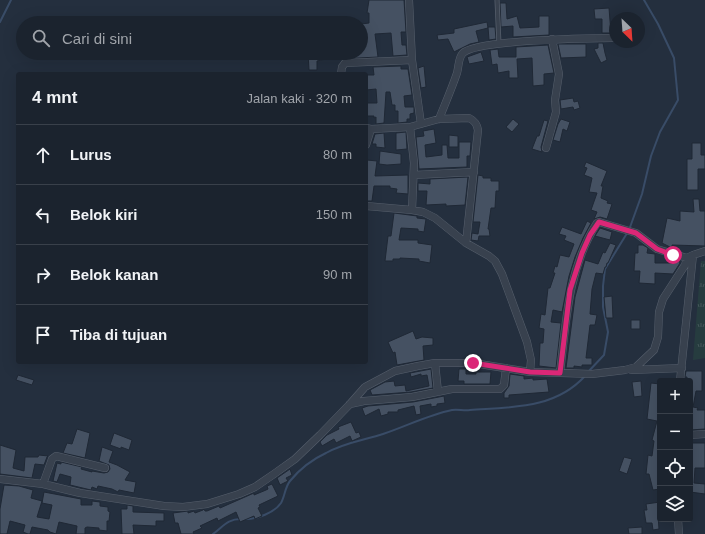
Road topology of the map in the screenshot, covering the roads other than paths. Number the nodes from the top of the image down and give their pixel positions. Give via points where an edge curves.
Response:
1 (409, 0) edge
2 (497, 0) edge
3 (609, 38) edge
4 (552, 39) junction
5 (499, 44) junction
6 (412, 60) junction
7 (341, 72) edge
8 (439, 119) junction
9 (421, 124) junction
10 (410, 127) junction
11 (369, 129) edge
12 (546, 148) dead end
13 (474, 172) junction
14 (414, 175) junction
15 (368, 206) edge
16 (412, 210) junction
17 (466, 243) junction
18 (705, 251) edge
19 (690, 256) junction
20 (435, 363) junction
21 (506, 368) junction
22 (682, 368) junction
23 (625, 370) junction
24 (530, 372) junction
25 (560, 373) junction
26 (680, 378) edge
27 (438, 392) junction
28 (350, 404) junction
29 (705, 434) edge
30 (693, 435) edge
31 (105, 468) dead end
32 (0, 479) edge
33 (42, 484) junction
34 (678, 522) edge
35 (679, 534) edge

1 - 6 street
2 - 5 lane
3 - 4 street
4 - 5 street
4 - 12 street via 559,74 556,112
5 - 8 street via 470,49 460,57 457,73
6 - 7 street via 346,63
6 - 9 street
8 - 9 street
8 - 13 street via 469,118 475,122 478,130
9 - 10 street
10 - 11 street
10 - 14 street
13 - 14 street
13 - 17 street
14 - 16 street
15 - 16 street
16 - 17 street via 435,218
17 - 24 street via 495,261 502,274 527,342 531,360
18 - 19 street
19 - 22 street
19 - 23 street via 663,299 654,350 636,367
19 - 25 street via 657,249 636,233 597,223 582,253 570,290
20 - 21 street via 473,363
20 - 27 street
20 - 28 street via 403,369 380,378 364,387
21 - 24 street
21 - 27 street via 504,385 500,389 452,389
22 - 23 street
22 - 26 street
23 - 25 street via 592,374
24 - 25 street
27 - 28 street
28 - 33 street via 295,459 274,474 255,487 207,504 164,506 80,493
29 - 30 street
31 - 33 street via 56,456 52,459
32 - 33 street
34 - 35 street

